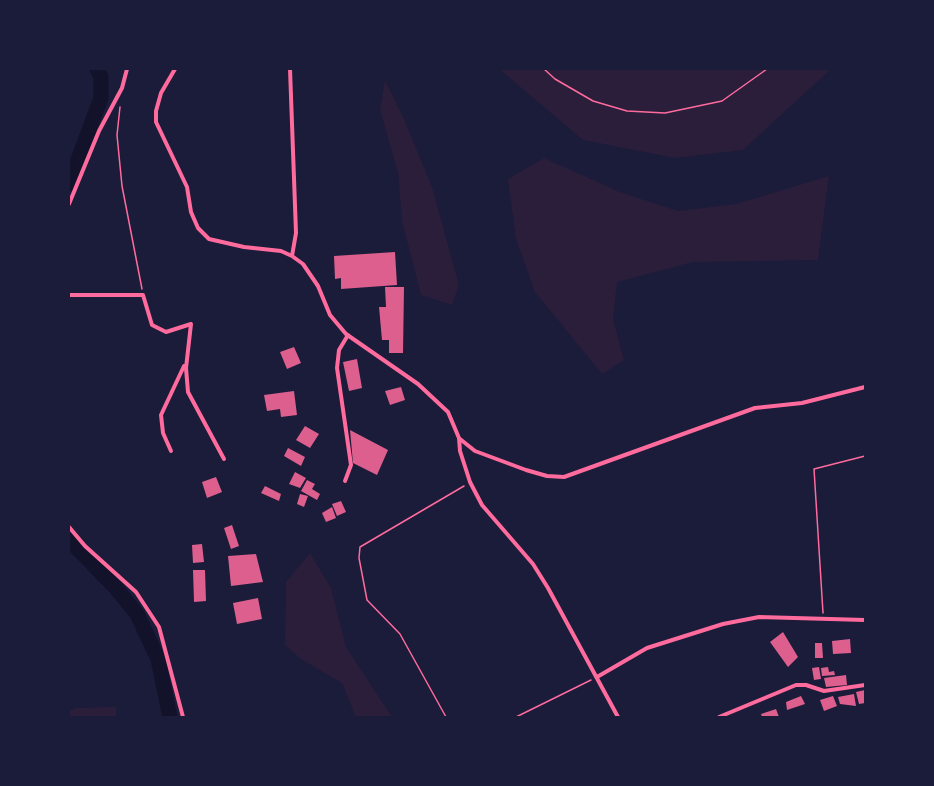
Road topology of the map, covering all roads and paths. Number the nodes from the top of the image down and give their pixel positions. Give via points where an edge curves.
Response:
1 (127, 69) edge
2 (175, 69) edge
3 (290, 69) edge
4 (544, 69) edge
5 (767, 69) edge
6 (122, 88) junction
7 (69, 204) edge
8 (292, 256) junction
9 (69, 295) edge
10 (143, 295) junction
11 (348, 335) junction
12 (186, 362) junction
13 (865, 387) edge
14 (459, 438) junction
15 (171, 451) dead end
16 (865, 456) edge
17 (224, 459) dead end
18 (345, 481) dead end
19 (470, 482) junction
20 (69, 527) edge
21 (824, 620) junction
22 (865, 620) edge
23 (597, 677) junction
24 (865, 685) edge
25 (183, 717) edge
26 (446, 717) edge
27 (516, 717) edge
28 (618, 717) edge
29 (718, 717) edge

1 - 6 street
2 - 8 street via 161,93 156,122 187,187 198,228 209,238
3 - 8 street via 296,233
4 - 5 path via 593,101 627,111 665,113 722,101
6 - 7 street via 99,131
6 - 10 path via 117,135 122,186
8 - 11 street via 303,264 330,315
9 - 10 street
10 - 12 street via 152,325 166,332 191,324
11 - 14 street via 437,399 448,412
11 - 18 street via 339,350 337,368 351,465
12 - 15 street via 161,415
12 - 17 street via 191,400
13 - 14 street via 802,403 755,408 564,477 526,470 475,451
14 - 19 street
16 - 21 path via 814,469
19 - 23 street via 482,505 533,564
19 - 26 path via 360,547 367,600 400,634
20 - 25 street via 136,592 159,627
21 - 22 street
21 - 23 street via 759,617 723,624 647,648
23 - 27 path
23 - 28 street
24 - 29 street via 824,691 796,685

